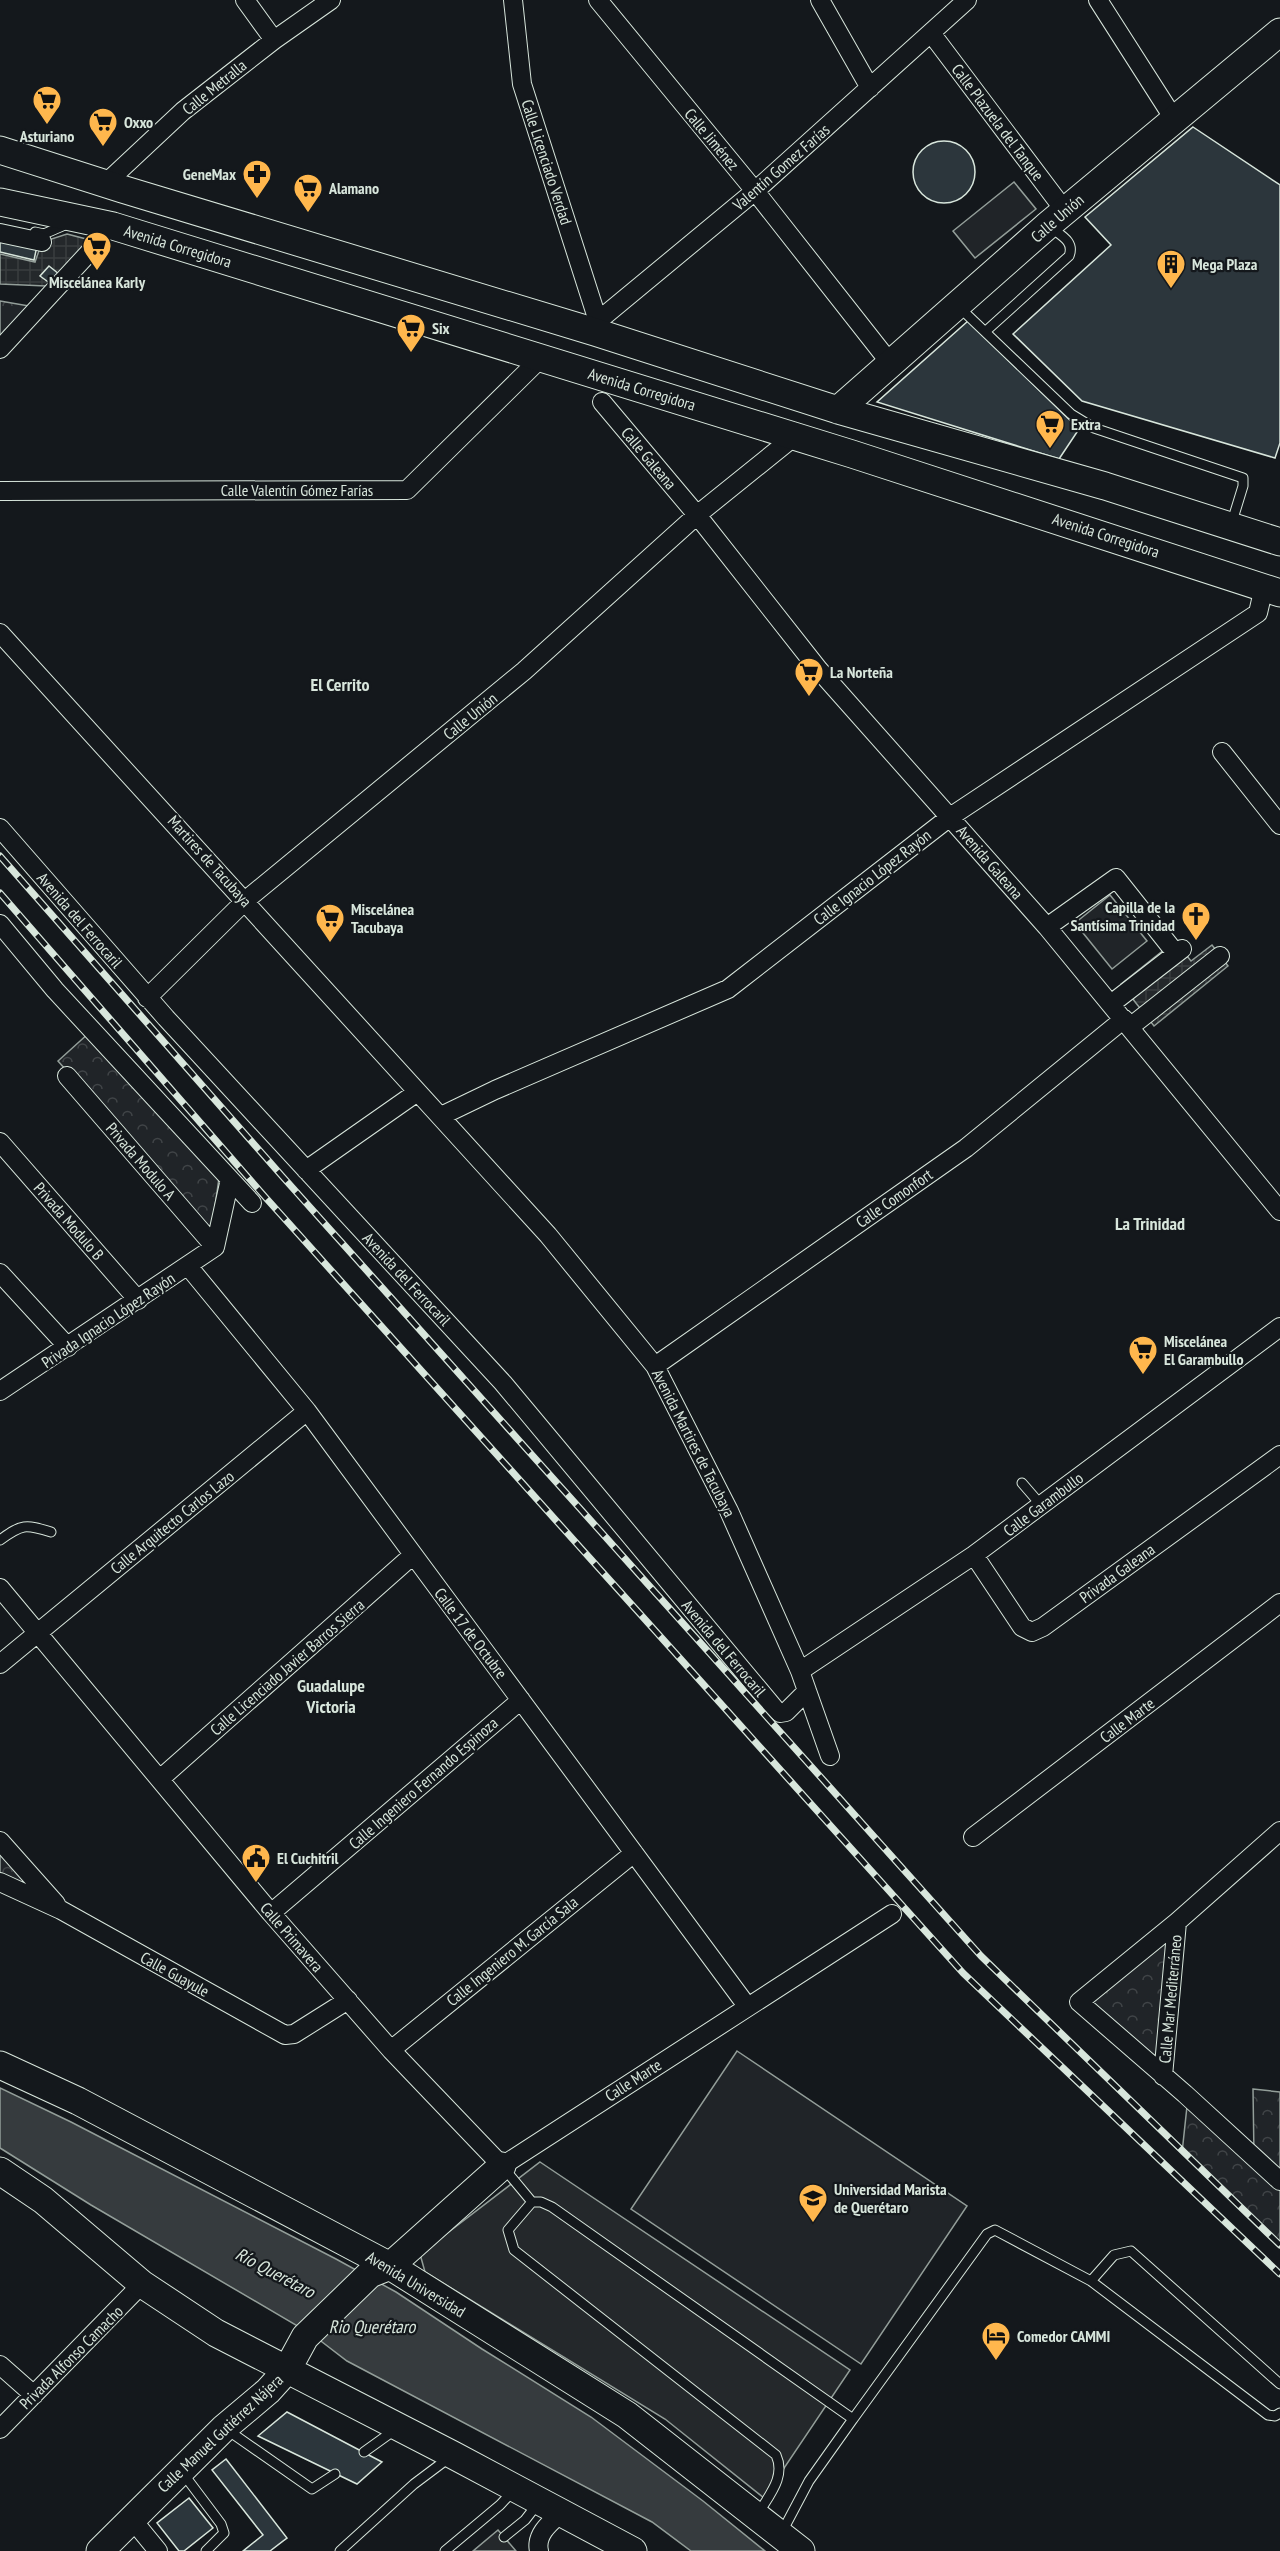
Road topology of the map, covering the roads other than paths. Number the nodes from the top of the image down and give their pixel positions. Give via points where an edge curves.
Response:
1 (244, 0) edge
2 (331, 0) edge
3 (513, 0) edge
4 (598, 0) edge
5 (820, 0) edge
6 (967, 0) edge
7 (1098, 0) edge
8 (1280, 32) edge
9 (931, 33) junction
10 (274, 39) junction
11 (870, 88) junction
12 (1174, 119) junction
13 (0, 150) edge
14 (106, 183) junction
15 (755, 190) junction
16 (0, 201) edge
17 (1056, 218) junction
18 (0, 226) edge
19 (94, 232) junction
20 (0, 233) edge
21 (42, 242) dead end
22 (957, 305) junction
23 (596, 326) junction
24 (986, 331) junction
25 (0, 349) edge
26 (541, 358) junction
27 (891, 364) junction
28 (602, 402) dead end
29 (838, 410) junction
30 (795, 436) junction
31 (0, 491) edge
32 (697, 514) junction
33 (1231, 526) junction
34 (1280, 542) edge
35 (1272, 590) edge
36 (0, 633) edge
37 (1222, 752) dead end
38 (950, 817) junction
39 (1280, 825) edge
40 (0, 828) edge
41 (246, 900) junction
42 (0, 924) edge
43 (1047, 927) junction
44 (1220, 956) dead end
45 (147, 998) junction
46 (1111, 1004) junction
47 (1127, 1023) junction
48 (67, 1076) dead end
49 (416, 1093) junction
50 (441, 1116) junction
51 (0, 1142) edge
52 (306, 1170) junction
53 (230, 1179) junction
54 (252, 1203) dead end
55 (1280, 1211) edge
56 (215, 1247) junction
57 (188, 1266) junction
58 (0, 1274) edge
59 (138, 1300) junction
60 (1280, 1327) edge
61 (68, 1347) junction
62 (655, 1366) junction
63 (0, 1390) edge
64 (307, 1411) junction
65 (1280, 1455) edge
66 (1022, 1483) dead end
67 (1041, 1505) junction
68 (51, 1532) dead end
69 (0, 1540) edge
70 (413, 1555) junction
71 (974, 1555) junction
72 (0, 1588) edge
73 (1280, 1603) edge
74 (37, 1632) junction
75 (0, 1664) edge
76 (800, 1671) junction
77 (807, 1691) junction
78 (521, 1700) junction
79 (830, 1756) dead end
80 (160, 1779) junction
81 (1280, 1831) edge
82 (973, 1838) dead end
83 (0, 1841) edge
84 (634, 1853) junction
85 (0, 1882) edge
86 (61, 1910) junction
87 (271, 1913) junction
88 (892, 1914) dead end
89 (1177, 1922) junction
90 (348, 2000) junction
91 (747, 2006) junction
92 (390, 2050) junction
93 (0, 2065) edge
94 (1163, 2076) junction
95 (502, 2166) junction
96 (0, 2171) edge
97 (1280, 2181) edge
98 (532, 2202) junction
99 (380, 2270) junction
100 (1091, 2281) junction
101 (142, 2284) junction
102 (0, 2365) edge
103 (287, 2370) junction
104 (1280, 2384) edge
105 (34, 2395) junction
106 (1280, 2413) edge
107 (853, 2418) junction
108 (399, 2427) junction
109 (224, 2428) junction
110 (0, 2429) edge
111 (364, 2452) dead end
112 (453, 2454) junction
113 (181, 2470) junction
114 (335, 2474) dead end
115 (516, 2488) junction
116 (551, 2506) junction
117 (758, 2516) junction
118 (131, 2518) junction
119 (504, 2537) dead end
120 (791, 2543) edge
121 (100, 2551) edge
122 (158, 2551) edge
123 (206, 2551) edge
124 (340, 2551) edge
125 (445, 2551) edge
126 (538, 2551) edge
127 (633, 2551) edge

1 - 10 street
2 - 10 street, Calle Metralla
3 - 23 street, Calle Licenciado Verdad via 522,84
4 - 15 street, Calle Jiménez
5 - 11 street
6 - 9 street, Valentín Gomez Farías
7 - 12 street
8 - 12 main road, Calle Unión
9 - 11 street, Valentín Gomez Farías
9 - 17 street, Calle Plazuela del Tanque
10 - 14 street, Calle Metralla via 183,111
11 - 15 street, Valentín Gomez Farías
12 - 17 main road, Calle Unión
13 - 14 main road
14 - 23 main road
15 - 23 street, Valentín Gomez Farías
15 - 27 street, Calle Jiménez
16 - 19 main road, Avenida Corregidora
17 - 22 main road, Calle Unión
17 - 24 lane via 1070,242 1069,256
18 - 19 lane via 44,234
19 - 25 street
19 - 26 main road, Avenida Corregidora
20 - 21 street
22 - 24 lane
22 - 27 main road, Calle Unión
23 - 29 main road
24 - 33 lane via 1083,422 1243,478
26 - 30 main road, Avenida Corregidora
26 - 31 street, Calle Valentín Gómez Farías via 407,490
27 - 29 main road, Calle Unión
28 - 32 street, Calle Galeana
29 - 33 main road via 1114,482 1184,504
30 - 32 street, Calle Unión
30 - 35 main road, Avenida Corregidora
32 - 38 street, Avenida Galeana via 819,670
32 - 41 street, Calle Unión via 524,671
33 - 34 main road
35 - 38 street, Calle Ignacio López Rayón via 1258,613
36 - 41 street, Martires de Tacubaya
37 - 39 street
38 - 43 street, Avenida Galeana
38 - 50 street, Calle Ignacio López Rayón via 728,989
40 - 45 street, Avenida del Ferrocaril
41 - 45 street, Calle Unión
41 - 49 street, Martires de Tacubaya
42 - 53 street via 55,990
43 - 46 street, Avenida Galeana
43 - 46 street via 1116,879 1176,947
44 - 47 street, Calle Comonfort
45 - 52 street, Avenida del Ferrocaril
46 - 47 street, Avenida Galeana
47 - 55 street, Avenida Galeana
47 - 62 street, Calle Comonfort via 966,1148
48 - 56 street, Privada Modulo A
49 - 50 street, Avenida Martires de Tacubaya
49 - 52 street
50 - 62 street, Avenida Martires de Tacubaya via 548,1235
51 - 59 street, Privada Modulo B
52 - 77 street, Avenida del Ferrocaril via 503,1383 775,1709 786,1712
53 - 54 street
53 - 56 street
56 - 57 street, Privada Ignacio López Rayón
57 - 59 street, Privada Ignacio López Rayón
57 - 64 street, Calle 17 de Octubre
58 - 61 street
59 - 61 street, Privada Ignacio López Rayón
60 - 67 street, Calle Garambullo
61 - 63 street, Privada Ignacio López Rayón
62 - 76 street, Avenida Martires de Tacubaya via 729,1511
64 - 70 street, Calle 17 de Octubre
64 - 74 street, Calle Arquitecto Carlos Lazo
65 - 71 street, Privada Galeana via 1032,1632 1022,1627
66 - 67 lane
67 - 71 street, Calle Garambullo
68 - 69 lane via 28,1525 16,1528
70 - 78 street, Calle 17 de Octubre
70 - 80 street, Calle Licenciado Javier Barros Sierra
71 - 76 street, Calle Garambullo
72 - 74 street, Calle Primavera
73 - 82 street, Calle Marte
74 - 75 street, Calle Arquitecto Carlos Lazo
74 - 80 street, Calle Primavera
76 - 77 street, Avenida Martires de Tacubaya
77 - 79 street, Avenida Martires de Tacubaya
78 - 84 street, Calle 17 de Octubre
78 - 87 street, Calle Ingeniero Fernando Espinoza
80 - 87 street, Calle Primavera
81 - 89 street, Calle Mar Mediterráneo
83 - 86 street
84 - 91 street, Calle 17 de Octubre
84 - 92 street, Calle Ingeniero M. García Sala
85 - 86 street, Calle Guayule
86 - 90 street, Calle Guayule via 285,2035 294,2034
87 - 90 street, Calle Primavera
88 - 91 street, Calle Marte
89 - 94 street, Calle Mar Mediterráneo
89 - 94 street, Calle Mar Mediterráneo via 1079,2002
90 - 92 street, Calle Primavera
91 - 95 street, Calle Marte
92 - 95 street, Calle Primavera
93 - 99 main road, Avenida Universidad via 78,2101
94 - 97 street, Calle Mar Mediterráneo
95 - 98 lane
95 - 99 main road, Calle Marte
96 - 101 main road via 43,2200
98 - 107 lane via 552,2207
98 - 117 lane via 508,2230 514,2250 776,2455 781,2465 779,2478
99 - 103 main road, Calle Manuel Gutiérrez Nájera via 305,2337
99 - 117 main road, Avenida Universidad via 627,2415
100 - 104 lane via 1114,2255 1131,2251
100 - 106 lane via 1268,2415
100 - 107 lane via 1004,2233 995,2230 987,2234
101 - 103 main road via 216,2333
101 - 105 street, Privada Alfonso Camacho
102 - 105 street
103 - 108 main road
103 - 109 main road, Calle Manuel Gutiérrez Nájera
105 - 110 street, Privada Alfonso Camacho
107 - 120 lane via 809,2481
108 - 111 lane
108 - 112 main road
109 - 113 main road, Calle Manuel Gutiérrez Nájera
109 - 114 lane via 312,2489
112 - 115 main road
112 - 124 lane
113 - 118 main road, Calle Manuel Gutiérrez Nájera
113 - 123 lane via 224,2533
115 - 116 main road
115 - 125 lane
116 - 119 lane
116 - 126 street
116 - 127 main road
117 - 120 main road, Avenida Universidad
118 - 121 main road, Calle Manuel Gutiérrez Nájera
118 - 122 street

